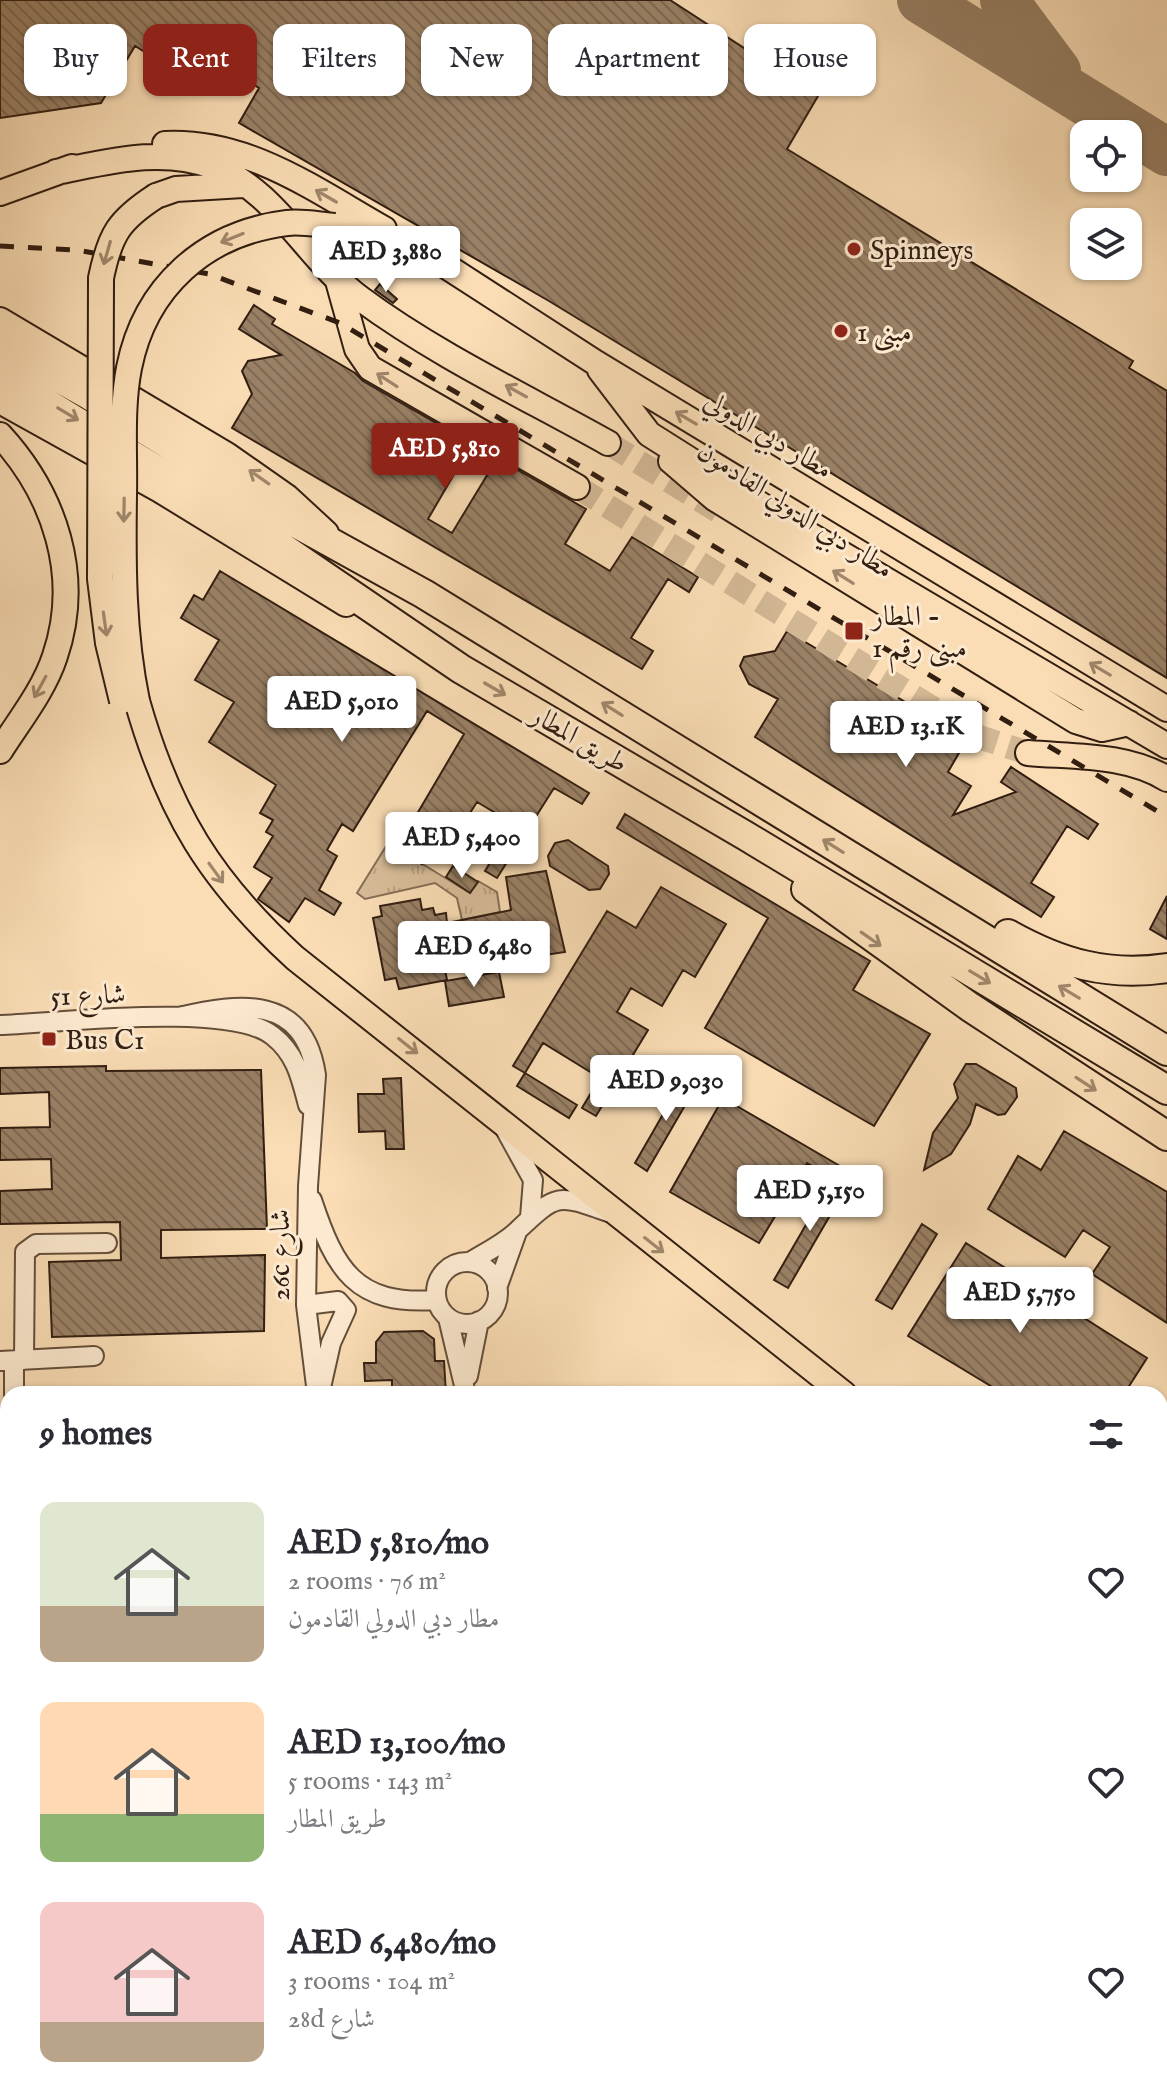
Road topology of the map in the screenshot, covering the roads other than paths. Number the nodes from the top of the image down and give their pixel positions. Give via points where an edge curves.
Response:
1 (56, 172) junction
2 (243, 185) junction
3 (0, 193) edge
4 (418, 248) junction
5 (338, 281) junction
6 (0, 320) edge
7 (0, 345) edge
8 (596, 363) junction
9 (0, 375) edge
10 (0, 401) edge
11 (649, 434) junction
12 (0, 435) edge
13 (608, 443) tunnel mouth
14 (577, 487) tunnel mouth
15 (339, 546) junction
16 (405, 633) junction
17 (994, 642) junction
18 (1056, 642) junction
19 (130, 703) junction
20 (1167, 709) edge
21 (1043, 711) dead end
22 (1129, 723) junction
23 (1167, 746) edge
24 (0, 751) edge
25 (1028, 753) tunnel mouth
26 (1159, 774) edge
27 (746, 836) junction
28 (898, 889) junction
29 (1167, 968) edge
30 (0, 1025) edge
31 (1165, 1049) edge
32 (1167, 1090) edge
33 (311, 1116) joint
34 (502, 1123) junction
35 (1167, 1136) edge
36 (308, 1186) junction
37 (617, 1216) junction
38 (530, 1217) junction
39 (517, 1232) junction
40 (107, 1243) dead end
41 (470, 1262) junction
42 (497, 1288) junction
43 (436, 1300) junction
44 (306, 1305) junction
45 (448, 1318) junction
46 (479, 1321) junction
47 (94, 1356) dead end
48 (13, 1360) edge
49 (14, 1386) edge
50 (317, 1386) edge
51 (320, 1386) edge
52 (465, 1386) edge
53 (467, 1386) edge
54 (834, 1386) edge

1 - 2 main road via 128,158 185,158 215,167
1 - 3 main road
4 -> 1 main road via 275,167 215,146 151,145
2 - 5 main road via 279,214
2 -> 19 main road, bridge via 176,189 156,196 119,223 107,249 101,278 100,579 108,643
4 - 8 main road, مطار دبي الدولي
4 -> 19 main road, مطار دبي الدولي, bridge via 335,226 290,222 254,229 209,247 177,272 153,301 137,337 125,402 123,560
13 -> 5 main road via 413,334
14 -> 5 main road via 370,368 357,349
15 -> 6 main road via 258,475
7 - 15 highway, طريق المطار
8 - 11 main road, مطار دبي الدولي القادمون
18 -> 8 main road, مطار دبي الدولي
9 -> 16 highway, طريق المطار via 254,529
10 - 16 main road via 160,490 302,580
11 - 17 main road, مطار دبي الدولي القادمون
22 -> 11 main road, مطار دبي الدولي القادمون via 1115,729 1088,726 1054,707 714,498 674,465
12 -> 24 main road via 26,464 45,497 58,532 66,599 55,657
28 -> 15 highway, طريق المطار
16 -> 27 highway, طريق المطار
17 - 18 main road
17 - 22 main road
20 -> 18 main road, مطار دبي الدولي
19 -> 34 main road via 185,828 254,920
21 - 26 main road
22 - 23 main road
25 - 26 main road via 1125,762
27 -> 32 highway, طريق المطار
27 -> 35 highway via 850,924
28 - 29 highway via 942,900 1029,946 1087,969
31 -> 28 highway, طريق المطار
30 - 33 street, شارع 51 via 179,1017 241,1021 271,1034 293,1057
33 - 36 street, 26c شارع
34 - 37 main road
34 - 38 street via 533,1180
36 - 43 street via 327,1243 354,1281 395,1301
36 - 44 street, 26c شارع
37 - 38 street via 569,1199 549,1202
37 -> 54 main road
38 - 39 street
39 - 41 street
39 - 42 street
40 - 48 street via 36,1244 25,1252
41 - 42 street via 491,1273
41 - 43 street via 443,1272
42 - 46 street via 495,1306
43 - 45 street
44 - 50 street, 26c شارع
44 - 51 street via 330,1299 346,1310
45 - 46 street
45 - 52 street
46 - 53 street
47 - 48 street
48 - 49 street

